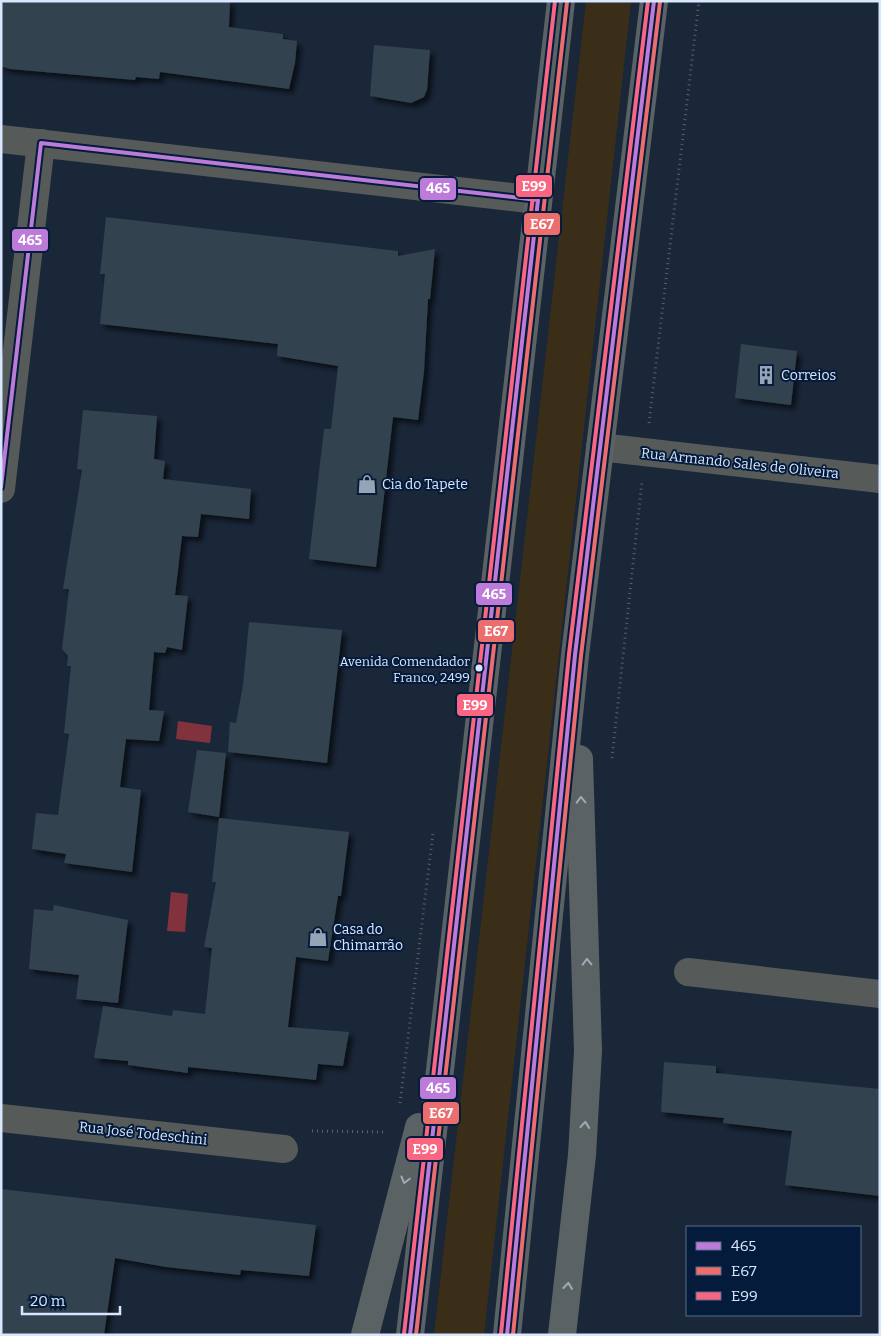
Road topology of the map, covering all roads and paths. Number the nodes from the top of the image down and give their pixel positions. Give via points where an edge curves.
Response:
1 (561, 1) edge
2 (654, 1) edge
3 (699, 1) edge
4 (1, 139) edge
5 (41, 143) junction
6 (538, 200) junction
7 (650, 418) dead end
8 (600, 447) junction
9 (880, 479) edge
10 (642, 483) dead end
11 (1, 490) edge
12 (575, 655) junction
13 (611, 761) dead end
14 (434, 827) dead end
15 (688, 972) dead end
16 (880, 994) edge
17 (444, 1031) junction
18 (399, 1112) dead end
19 (1, 1118) edge
20 (312, 1130) dead end
21 (384, 1132) dead end
22 (284, 1149) dead end
23 (364, 1335) edge
24 (410, 1335) edge
25 (507, 1335) edge
26 (562, 1335) edge

1 - 6 highway
2 - 8 highway
3 - 7 path
4 - 5 street
5 - 6 street
5 - 11 street
6 - 17 highway
8 - 9 street, Rua Armando Sales de Oliveira
8 - 12 highway
10 - 13 path
12 - 25 highway
26 -> 12 highway via 582,1155 588,1051
14 - 18 path
15 - 16 street
17 -> 23 highway
17 - 24 highway
19 - 22 street, Rua José Todeschini
20 - 21 path

